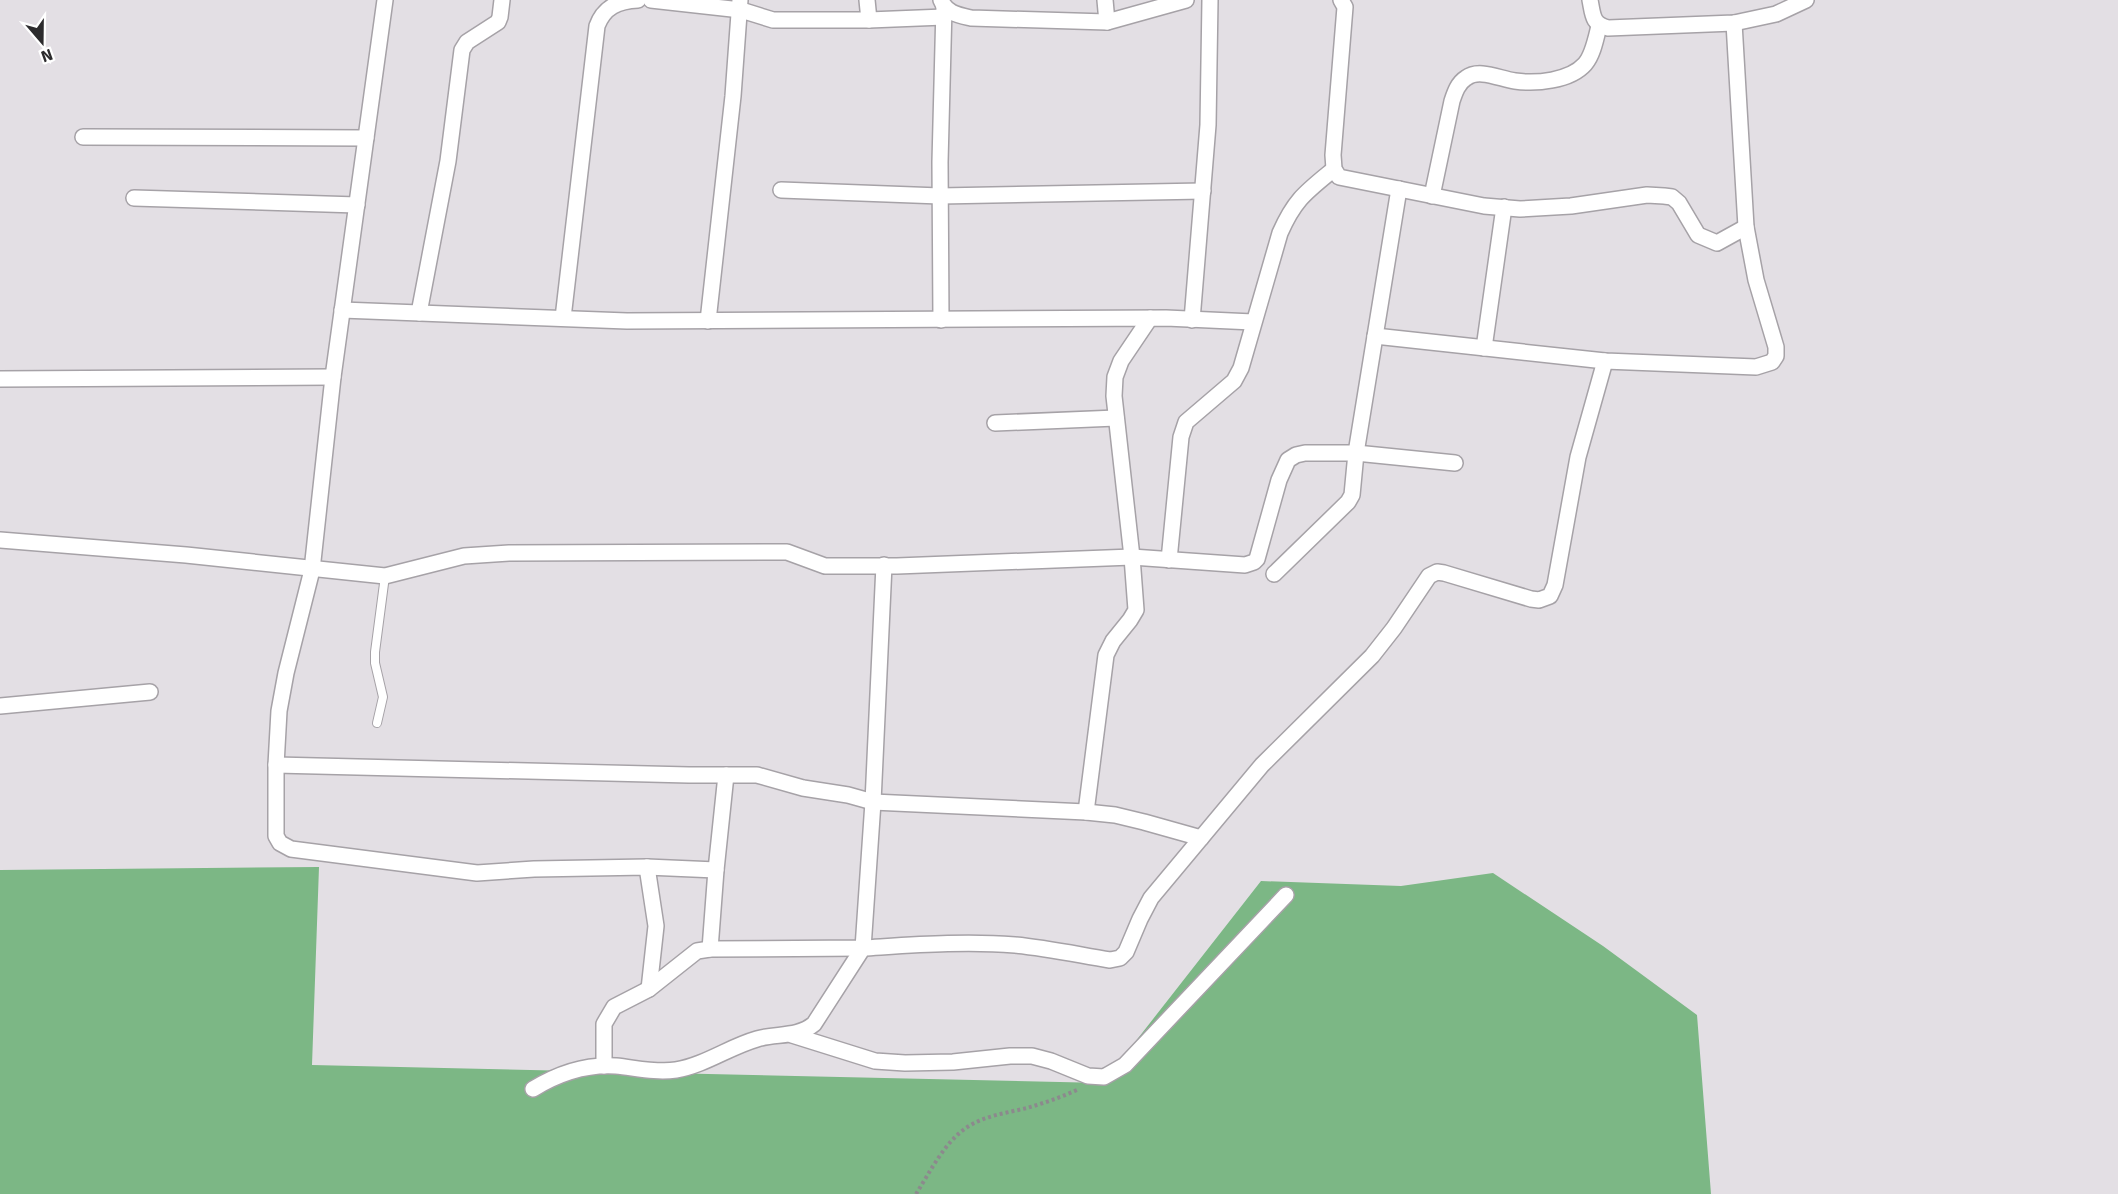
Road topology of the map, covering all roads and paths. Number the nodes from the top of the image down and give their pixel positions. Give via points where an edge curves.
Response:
1 (385, 0) edge
2 (502, 0) edge
3 (638, 0) edge
4 (651, 0) edge
5 (867, 0) edge
6 (1105, 0) edge
7 (1186, 0) edge
8 (1210, 0) edge
9 (1341, 0) edge
10 (1590, 0) edge
11 (1806, 0) edge
12 (740, 5) edge
13 (1774, 7) edge
14 (943, 8) edge
15 (868, 20) junction
16 (1107, 22) junction
17 (1734, 23) junction
18 (1599, 26) junction
19 (83, 137) dead end
20 (366, 138) junction
21 (1334, 169) junction
22 (1399, 189) junction
23 (781, 190) dead end
24 (1203, 191) junction
25 (940, 196) junction
26 (1432, 196) junction
27 (134, 198) dead end
28 (357, 205) junction
29 (1504, 207) junction
30 (1746, 227) junction
31 (342, 310) junction
32 (419, 313) junction
33 (563, 318) junction
34 (1150, 318) junction
35 (941, 320) junction
36 (1192, 320) junction
37 (708, 321) junction
38 (1253, 322) junction
39 (1375, 336) junction
40 (1484, 348) junction
41 (1605, 361) junction
42 (333, 377) junction
43 (0, 379) edge
44 (1116, 418) junction
45 (995, 423) dead end
46 (1356, 453) junction
47 (1455, 463) dead end
48 (0, 540) edge
49 (1132, 557) junction
50 (1169, 560) junction
51 (884, 566) junction
52 (312, 570) junction
53 (1275, 574) dead end
54 (385, 576) junction
55 (150, 692) dead end
56 (0, 706) edge
57 (377, 723) dead end
58 (276, 765) junction
59 (726, 775) junction
60 (873, 801) junction
61 (1086, 812) junction
62 (1201, 838) junction
63 (647, 867) junction
64 (716, 870) junction
65 (1286, 895) dead end
66 (863, 948) junction
67 (710, 949) junction
68 (649, 989) junction
69 (791, 1034) junction
70 (604, 1066) junction
71 (1104, 1077) junction
72 (533, 1089) dead end
73 (916, 1194) edge

1 - 20 street
2 - 32 street via 498,22 467,42 460,54 448,160
3 - 33 street via 610,6 597,26
4 - 12 street
5 - 15 street
6 - 16 street
7 - 16 street
8 - 24 street
9 - 21 street via 1345,7
10 - 18 street
11 - 13 street
12 - 15 street via 773,20
12 - 37 street
13 - 17 street
14 - 15 street
14 - 16 street via 971,18
14 - 25 street
17 - 18 street
17 - 30 street
18 - 26 street via 1586,63 1564,77 1515,81 1477,73 1457,87
19 - 20 street
20 - 28 street
21 - 22 street via 1339,177
21 - 38 street via 1300,197 1289,212
22 - 26 street
22 - 39 street
23 - 25 street
24 - 25 street
24 - 36 street
25 - 35 street
26 - 29 street
27 - 28 street
28 - 31 street
29 - 30 street via 1571,206 1664,196 1679,203 1698,235 1708,241 1717,243
29 - 40 street
30 - 41 street via 1756,280 1776,347 1772,362 1756,367
31 - 32 street
31 - 42 street
32 - 33 street
33 - 37 street
34 - 35 street
34 - 36 street
34 - 44 street via 1120,361 1115,377
35 - 37 street
36 - 38 street
38 - 50 street via 1234,381 1186,422 1181,437
39 - 40 street
39 - 46 street
40 - 41 street
41 - 62 street via 1578,457 1550,597 1531,599 1444,573 1432,574 1372,656 1262,765
42 - 43 street
42 - 52 street
44 - 45 street
44 - 49 street
46 - 47 street
46 - 50 street via 1305,453 1288,460 1254,562 1245,565
46 - 53 street via 1348,502
48 - 52 street
49 - 50 street
49 - 51 street
49 - 61 street via 1136,610 1106,655
51 - 54 street via 825,566 787,552 509,553 464,556
51 - 60 street
52 - 54 street
52 - 58 street via 286,673
54 - 57 lane via 375,652 383,697
55 - 56 street
58 - 59 street
58 - 63 street via 276,836 279,843 291,849 477,873
59 - 60 street via 757,775
59 - 64 street
60 - 61 street
60 - 66 street
61 - 62 street via 1134,819
62 - 66 street via 1151,898 1120,958 1110,960 985,944
63 - 64 street
63 - 68 street via 656,926
64 - 67 street
65 - 71 street via 1125,1065
66 - 67 street
66 - 69 street via 814,1024 806,1031
67 - 68 street via 697,951
68 - 70 street via 609,1013 604,1024
69 - 70 street via 759,1038 705,1062 672,1070
69 - 71 street via 875,1060 953,1062 1032,1056 1088,1076
70 - 72 street via 575,1069
71 - 73 path via 1071,1093 966,1128 956,1136

